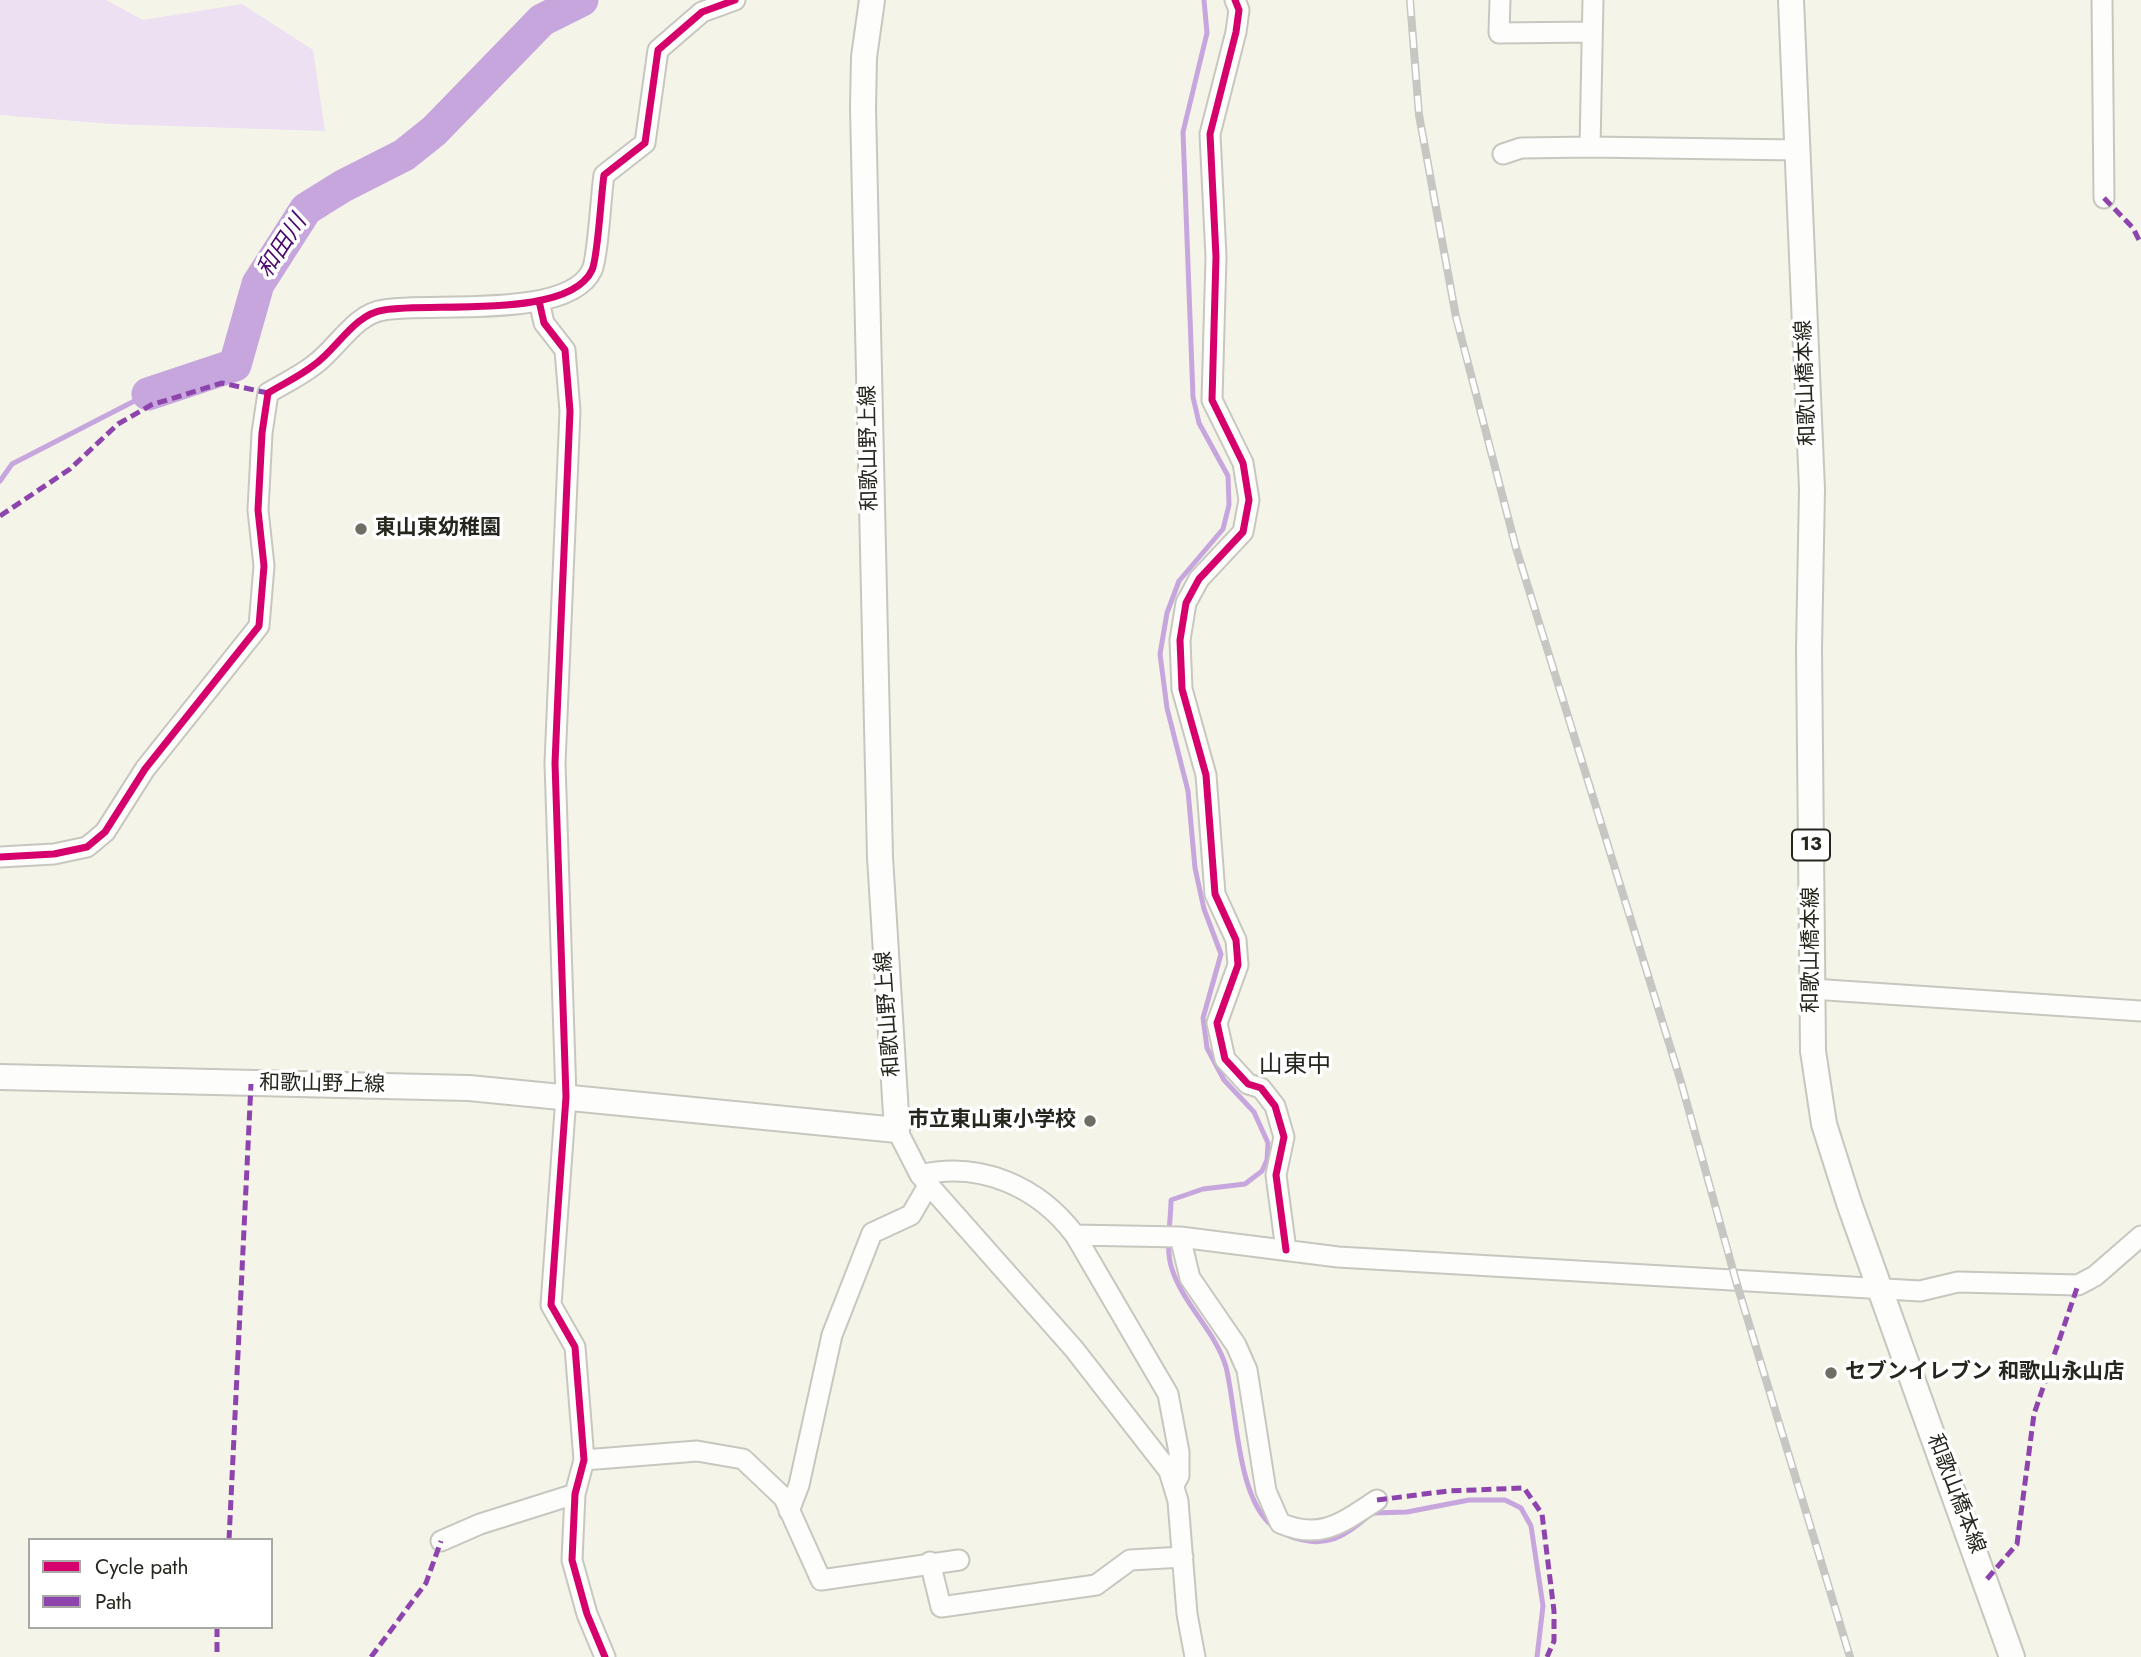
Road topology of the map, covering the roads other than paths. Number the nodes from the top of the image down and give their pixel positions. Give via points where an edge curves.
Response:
1 (735, 0) edge
2 (872, 0) edge
3 (1235, 0) edge
4 (1500, 0) edge
5 (1593, 0) edge
6 (1791, 0) edge
7 (2102, 0) edge
8 (1592, 33) junction
9 (1590, 147) junction
10 (1798, 150) junction
11 (1503, 154) dead end
12 (2104, 198) dead end
13 (539, 301) junction
14 (0, 857) edge
15 (1812, 989) junction
16 (2141, 1011) edge
17 (0, 1077) edge
18 (566, 1097) junction
19 (897, 1130) junction
20 (924, 1180) junction
21 (1075, 1235) junction
22 (2141, 1236) edge
23 (1180, 1237) junction
24 (1286, 1250) junction
25 (1881, 1290) junction
26 (583, 1460) junction
27 (1174, 1486) junction
28 (575, 1494) junction
29 (1377, 1500) dead end
30 (789, 1511) junction
31 (441, 1541) dead end
32 (1183, 1557) junction
33 (959, 1560) dead end
34 (930, 1562) junction
35 (605, 1657) edge
36 (1195, 1657) edge
37 (2012, 1657) edge

1 - 13 street via 702,12 658,50 645,143 604,175 593,270 579,286
2 - 19 main road, 和歌山野上線 via 864,57 863,122 880,857
3 - 24 street via 1239,10 1236,33 1210,134 1216,257 1212,400 1243,463 1249,500 1243,532 1199,579 1186,603 1180,640 1182,689 1206,775 1215,894 1236,940 1238,965 1217,1023 1225,1059 1248,1084 1261,1088 1275,1106 1284,1137 1276,1175
4 - 8 street via 1499,33
5 - 8 street
6 - 10 main road, 和歌山橋本線 / 13
7 - 12 street
8 - 9 street
9 - 10 street
9 - 11 street via 1521,148
10 - 15 main road, 和歌山橋本線 / 13 via 1812,489
13 - 14 street via 382,310 355,326 316,365 268,393 258,510 264,566 260,626 145,769 105,832 87,847
13 - 18 street via 544,323 565,350 570,411 555,763
15 - 16 street
15 - 25 main road, 和歌山橋本線 / 13 via 1813,1051 1824,1124
17 - 18 main road, 和歌山野上線 via 469,1088
18 - 19 main road, 和歌山野上線
18 - 26 street via 551,1305 575,1347
19 - 20 street
20 - 21 street via 964,1170 989,1173 1039,1199 1058,1213
20 - 27 street via 1074,1349 1169,1471
20 - 30 street via 911,1215 873,1233 832,1335 799,1485
21 - 23 street
21 - 27 street via 1168,1394 1179,1451 1179,1476
22 - 25 street via 2078,1286 1958,1282 1920,1291
23 - 24 street
23 - 29 street via 1190,1278 1236,1345 1247,1370 1266,1491 1280,1523 1300,1532 1338,1525
24 - 25 street
25 - 37 main road, 和歌山橋本線 / 13
26 - 28 street
26 - 30 street via 697,1451 743,1459 783,1498
27 - 32 street
28 - 31 street
28 - 35 street via 572,1560
30 - 34 street via 821,1580
32 - 34 street via 1130,1560 1096,1585 941,1607
32 - 36 street
33 - 34 street

